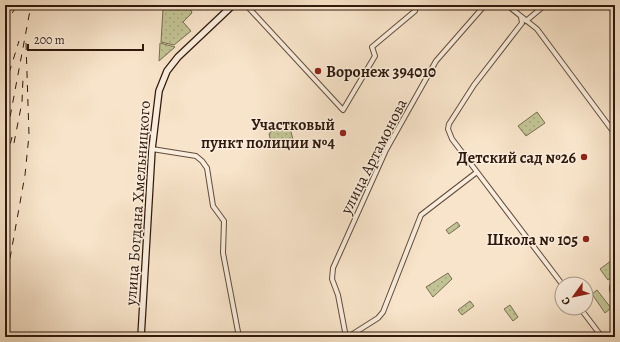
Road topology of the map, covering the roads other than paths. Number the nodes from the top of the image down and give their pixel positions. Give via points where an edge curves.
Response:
1 (233, 5) edge
2 (246, 5) edge
3 (416, 5) edge
4 (485, 5) edge
5 (507, 5) edge
6 (545, 5) edge
7 (521, 18) junction
8 (526, 21) junction
9 (615, 134) edge
10 (152, 149) junction
11 (477, 172) junction
12 (556, 276) edge
13 (586, 316) edge
14 (141, 337) edge
15 (239, 337) edge
16 (347, 337) edge
17 (602, 337) edge

1 - 10 main road, улица Богдана Хмельницкого via 187,47 168,71 158,98
2 - 3 street via 343,110 375,56 372,47 415,11
4 - 16 street, улица Артамонова via 436,61 386,150 333,268 332,279
5 - 7 street
6 - 8 street
7 - 8 street
7 - 11 street via 522,23 474,85 449,124 452,139
8 - 9 street via 537,29
10 - 14 main road, улица Богдана Хмельницкого
10 - 15 street via 196,156 207,168 213,206 224,222 223,253
11 - 12 street
11 - 16 street via 421,215 383,312 378,318
13 - 17 street

